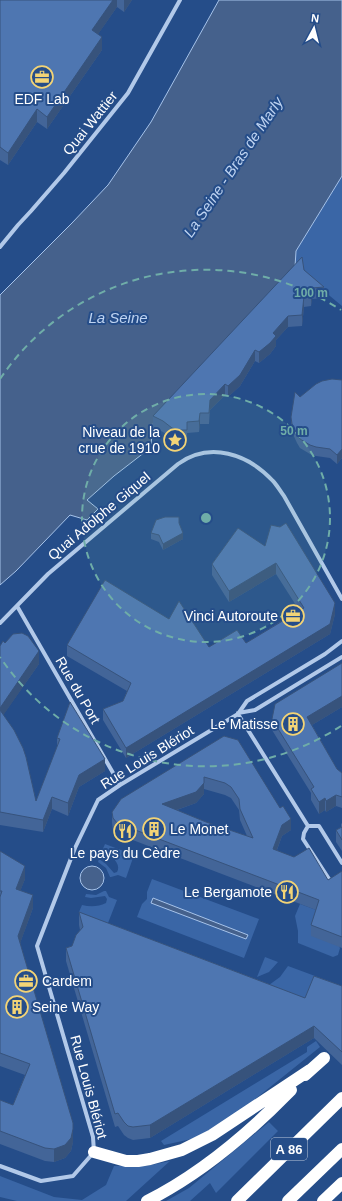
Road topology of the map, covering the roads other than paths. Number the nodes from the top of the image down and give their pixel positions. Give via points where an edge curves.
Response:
1 (180, 0) edge
2 (0, 247) edge
3 (342, 599) edge
4 (17, 606) junction
5 (0, 624) edge
6 (342, 640) edge
7 (342, 657) edge
8 (238, 714) junction
9 (120, 785) junction
10 (308, 826) junction
11 (342, 863) edge
12 (331, 882) edge
13 (324, 1058) dead end
14 (310, 1070) junction
15 (342, 1098) edge
16 (342, 1149) edge
17 (94, 1152) junction
18 (0, 1166) edge
19 (342, 1182) edge
20 (147, 1201) edge
21 (237, 1201) edge
22 (288, 1201) edge
23 (323, 1201) edge

1 - 2 street, Quai Wattier via 128,93
3 - 4 street, Quai Adolphe Giquel via 274,482 249,462 225,453 213,452 200,453 178,464 48,574
4 - 5 street, Quai Adolphe Giquel
4 - 9 street, Rue du Port
6 - 8 street, Rue Louis Blériot via 325,654 248,701
7 - 8 street, Rue Louis Blériot via 255,710
8 - 9 street, Rue Louis Blériot
8 - 10 street
9 - 17 street, Rue Louis Blériot via 98,800 74,851 37,946 93,1137
10 - 11 street via 319,826
10 - 12 street via 303,839
13 - 14 highway
14 - 17 highway via 212,1135 182,1150 138,1161 126,1161
14 - 20 highway via 270,1112 228,1148 167,1191
15 - 21 highway, A 86
16 - 22 highway, A 86
17 - 18 street via 73,1176 41,1181
19 - 23 highway

